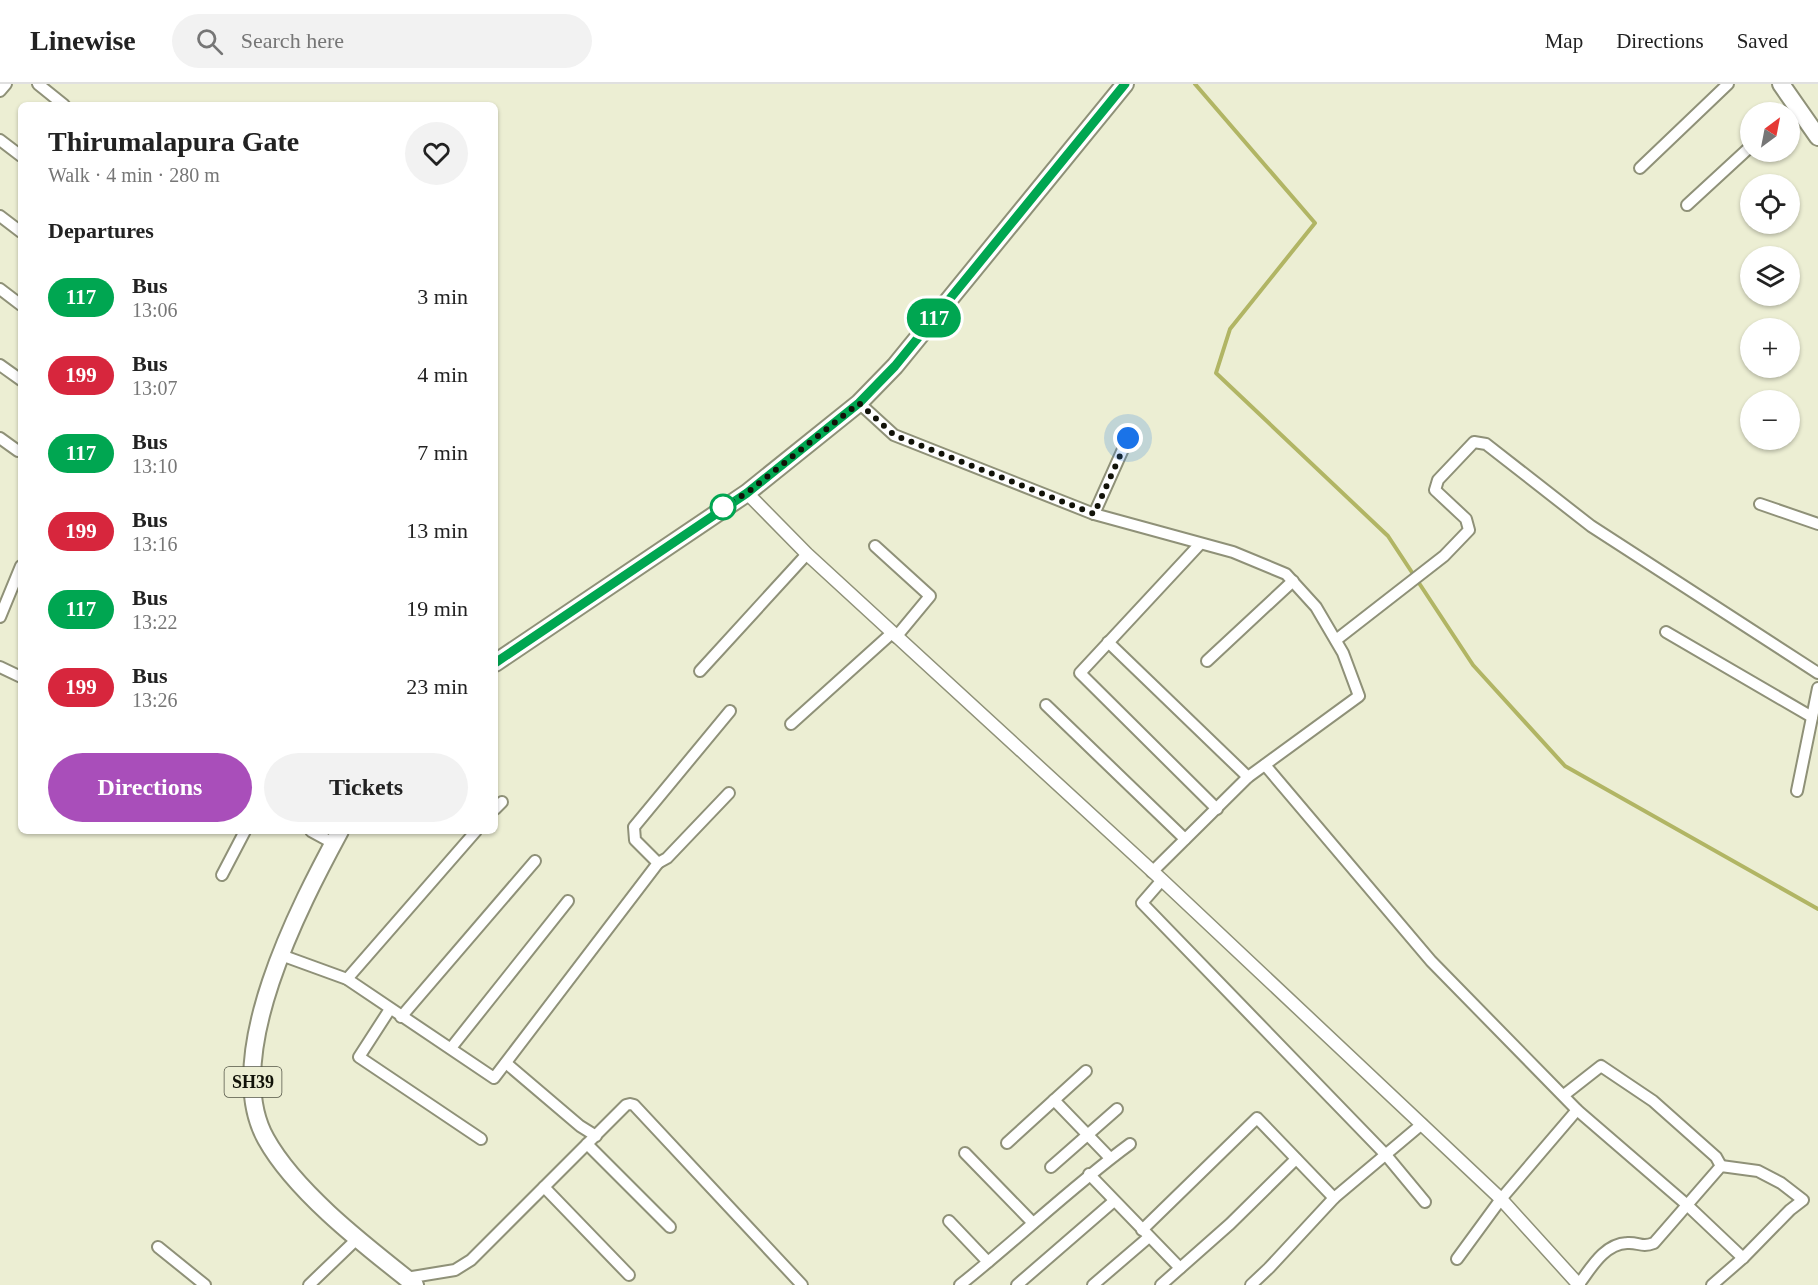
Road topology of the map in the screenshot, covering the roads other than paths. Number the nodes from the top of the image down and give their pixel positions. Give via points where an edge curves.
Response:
1 (6, 84) edge
2 (38, 84) edge
3 (1125, 84) edge
4 (1728, 84) edge
5 (1780, 84) edge
6 (0, 91) edge
7 (60, 102) edge
8 (1788, 102) edge
9 (1800, 118) edge
10 (1818, 137) edge
11 (0, 140) edge
12 (18, 154) edge
13 (1740, 156) edge
14 (1640, 168) dead end
15 (1687, 205) dead end
16 (0, 216) edge
17 (18, 230) edge
18 (0, 290) edge
19 (18, 303) edge
20 (0, 365) edge
21 (18, 378) edge
22 (859, 403) junction
23 (0, 438) edge
24 (1128, 438) dead end
25 (18, 451) dead end
26 (747, 493) junction
27 (1760, 504) dead end
28 (1094, 514) junction
29 (1818, 524) edge
30 (1200, 544) junction
31 (875, 546) dead end
32 (807, 554) junction
33 (18, 573) edge
34 (1293, 581) junction
35 (0, 617) edge
36 (1666, 632) dead end
37 (894, 635) junction
38 (1336, 640) junction
39 (1108, 642) junction
40 (498, 661) edge
41 (1207, 661) dead end
42 (0, 668) edge
43 (700, 671) dead end
44 (1818, 673) edge
45 (18, 676) edge
46 (1818, 688) edge
47 (1046, 705) dead end
48 (730, 711) dead end
49 (1812, 717) junction
50 (791, 724) dead end
51 (1265, 765) junction
52 (1248, 777) junction
53 (1797, 791) dead end
54 (729, 793) dead end
55 (1216, 809) junction
56 (243, 834) edge
57 (473, 834) edge
58 (337, 837) edge
59 (1185, 839) junction
60 (535, 861) dead end
61 (658, 863) junction
62 (222, 875) dead end
63 (1157, 876) junction
64 (568, 901) dead end
65 (281, 955) junction
66 (347, 979) junction
67 (390, 1009) junction
68 (401, 1017) junction
69 (451, 1048) junction
70 (506, 1063) junction
71 (1086, 1071) dead end
72 (1564, 1095) junction
73 (1054, 1100) junction
74 (1117, 1109) dead end
75 (1577, 1110) junction
76 (1422, 1124) junction
77 (1087, 1135) junction
78 (596, 1136) junction
79 (481, 1139) dead end
80 (1007, 1143) dead end
81 (587, 1144) junction
82 (1130, 1144) dead end
83 (966, 1153) dead end
84 (1386, 1155) junction
85 (1110, 1158) junction
86 (1296, 1159) junction
87 (1722, 1166) junction
88 (1051, 1167) dead end
89 (1089, 1174) junction
90 (544, 1187) junction
91 (1334, 1198) junction
92 (1501, 1198) junction
93 (1114, 1201) junction
94 (1425, 1202) dead end
95 (1686, 1204) junction
96 (949, 1221) dead end
97 (1034, 1223) junction
98 (670, 1227) dead end
99 (1146, 1234) junction
100 (358, 1238) junction
101 (158, 1247) dead end
102 (1743, 1258) junction
103 (1457, 1259) dead end
104 (988, 1262) junction
105 (1180, 1268) junction
106 (629, 1275) dead end
107 (411, 1281) edge
108 (205, 1285) edge
109 (309, 1285) edge
110 (802, 1285) edge
111 (960, 1285) edge
112 (1017, 1285) edge
113 (1093, 1285) edge
114 (1161, 1285) edge
115 (1251, 1285) edge
116 (1579, 1285) edge
117 (1712, 1285) edge

1 - 6 street
2 - 7 street
3 - 22 main road via 895,366
4 - 14 street
5 - 8 main road
9 - 10 main road
11 - 12 street
13 - 15 street
16 - 17 street
18 - 19 street
20 - 21 street
22 - 26 main road
22 - 28 street via 894,435
23 - 25 street
24 - 28 street
26 - 32 street
26 - 40 main road
27 - 29 street
28 - 30 street
30 - 34 street via 1233,552 1286,574
30 - 39 street
31 - 37 street via 930,596
32 - 37 street
32 - 43 street
33 - 35 street
34 - 38 street via 1316,607
34 - 41 street
36 - 49 street
37 - 50 street
37 - 63 street
38 - 44 street via 1444,556 1469,530 1466,519 1435,490 1438,480 1474,442 1486,444 1592,526
38 - 51 street via 1359,696
39 - 52 street
39 - 55 street via 1080,673
42 - 45 street
46 - 49 street
47 - 59 street
48 - 61 street via 634,827 635,840
49 - 53 street
51 - 52 street
51 - 72 street via 1431,961
52 - 55 street
54 - 61 street
55 - 59 street
56 - 62 street
57 - 66 street
58 - 65 main road, SH39 via 291,925
59 - 63 street
60 - 68 street
61 - 70 street
63 - 76 street
63 - 84 street via 1142,903
64 - 69 street
65 - 66 street
65 - 100 main road, SH39 via 255,1049 253,1098 259,1123 279,1159
66 - 67 street
67 - 68 street
67 - 79 street via 359,1057
68 - 69 street
69 - 70 street via 494,1078
70 - 78 street
71 - 73 street
72 - 75 street
72 - 87 street via 1601,1066 1653,1101
73 - 77 street
73 - 80 street
74 - 77 street
75 - 92 street
75 - 95 street
76 - 84 street
76 - 92 street
77 - 85 street
77 - 88 street
78 - 81 street
78 - 110 street via 626,1106 634,1105
81 - 90 street
81 - 98 street
82 - 85 street
83 - 97 street
84 - 91 street
84 - 94 street
85 - 89 street
86 - 91 street
86 - 99 street via 1257,1118
86 - 105 street
87 - 95 street
87 - 102 street via 1758,1171 1803,1200
89 - 93 street
89 - 97 street
90 - 106 street
90 - 107 street via 471,1260 455,1270
91 - 115 street
92 - 103 street
92 - 116 street
93 - 99 street
93 - 112 street
95 - 102 street
95 - 116 street via 1654,1243 1644,1247 1629,1242 1617,1245 1602,1254
96 - 104 street
97 - 104 street
99 - 105 street
99 - 113 street
100 - 107 main road, SH39
100 - 109 street
101 - 108 street
102 - 117 street
104 - 111 street
105 - 114 street

